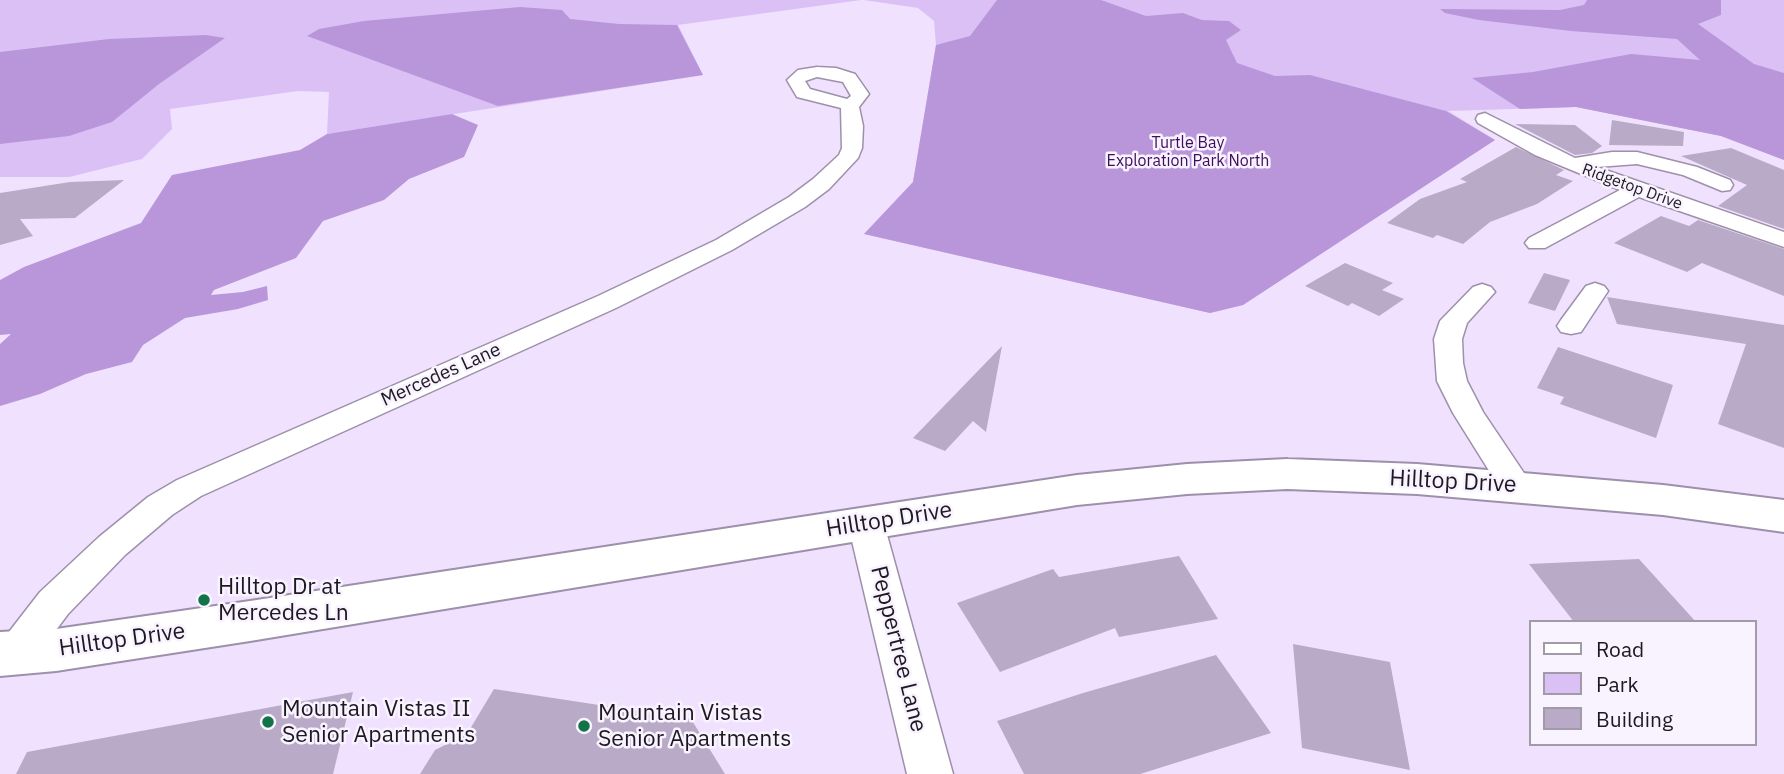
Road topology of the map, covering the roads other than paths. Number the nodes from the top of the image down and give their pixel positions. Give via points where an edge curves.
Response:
1 (850, 105) dead end
2 (1485, 119) dead end
3 (1572, 164) junction
4 (1722, 185) dead end
5 (1637, 190) junction
6 (1784, 240) edge
7 (1537, 243) dead end
8 (1595, 291) dead end
9 (1482, 292) dead end
10 (1571, 326) dead end
11 (1515, 485) junction
12 (1784, 516) edge
13 (866, 524) junction
14 (8, 654) edge
15 (930, 774) edge

1 - 14 street, Mercedes Lane via 853,126 848,158 797,202 724,245 607,302 189,488 112,546
2 - 3 street, Ridgetop Drive
3 - 4 street via 1637,158 1690,170
3 - 5 street, Ridgetop Drive
5 - 6 street, Ridgetop Drive
5 - 7 street
8 - 10 street
9 - 11 street via 1454,321 1448,339 1452,382
11 - 12 main road, Hilltop Drive
11 - 13 main road, Hilltop Drive via 1287,474 1237,476 1077,490
13 - 14 main road, Hilltop Drive via 250,621
13 - 15 street, Peppertree Lane

